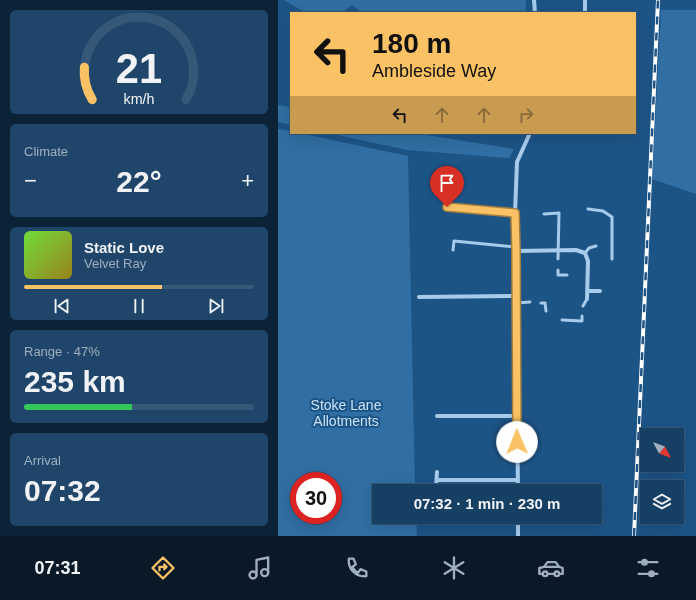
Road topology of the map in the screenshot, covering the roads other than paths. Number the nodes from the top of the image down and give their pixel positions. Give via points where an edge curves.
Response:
1 (534, 0) edge
2 (585, 0) edge
3 (535, 12) edge
4 (585, 12) edge
5 (530, 134) edge
6 (447, 207) dead end
7 (588, 209) dead end
8 (515, 213) junction
9 (544, 214) dead end
10 (596, 246) dead end
11 (516, 249) junction
12 (453, 250) dead end
13 (558, 251) junction
14 (585, 253) junction
15 (558, 259) dead end
16 (612, 259) dead end
17 (558, 270) dead end
18 (567, 275) dead end
19 (588, 291) junction
20 (600, 291) dead end
21 (516, 296) junction
22 (419, 297) dead end
23 (587, 299) joint
24 (516, 302) junction
25 (530, 302) dead end
26 (540, 302) dead end
27 (583, 306) dead end
28 (546, 311) dead end
29 (582, 316) dead end
30 (562, 320) dead end
31 (436, 416) dead end
32 (516, 416) junction
33 (437, 472) dead end
34 (437, 480) junction
35 (518, 480) junction
36 (436, 484) edge
37 (518, 484) edge
38 (518, 524) edge
39 (518, 536) edge

1 - 3 street
2 - 4 street
5 - 8 street via 517,162
6 - 8 street
7 - 16 lane via 603,211 612,217
8 - 11 street
9 - 13 lane via 559,213
10 - 14 lane
11 - 12 lane via 454,241
11 - 13 street
11 - 21 street
13 - 14 street via 576,250
13 - 15 lane
14 - 19 street via 588,261
17 - 18 lane via 558,275
19 - 20 street
19 - 23 street
21 - 22 street
21 - 24 street
23 - 27 lane
24 - 25 lane
24 - 32 street
26 - 28 lane via 545,303
29 - 30 lane via 582,321
31 - 32 street
32 - 35 street
33 - 34 street
34 - 35 street
34 - 36 street
35 - 37 street
38 - 39 street

